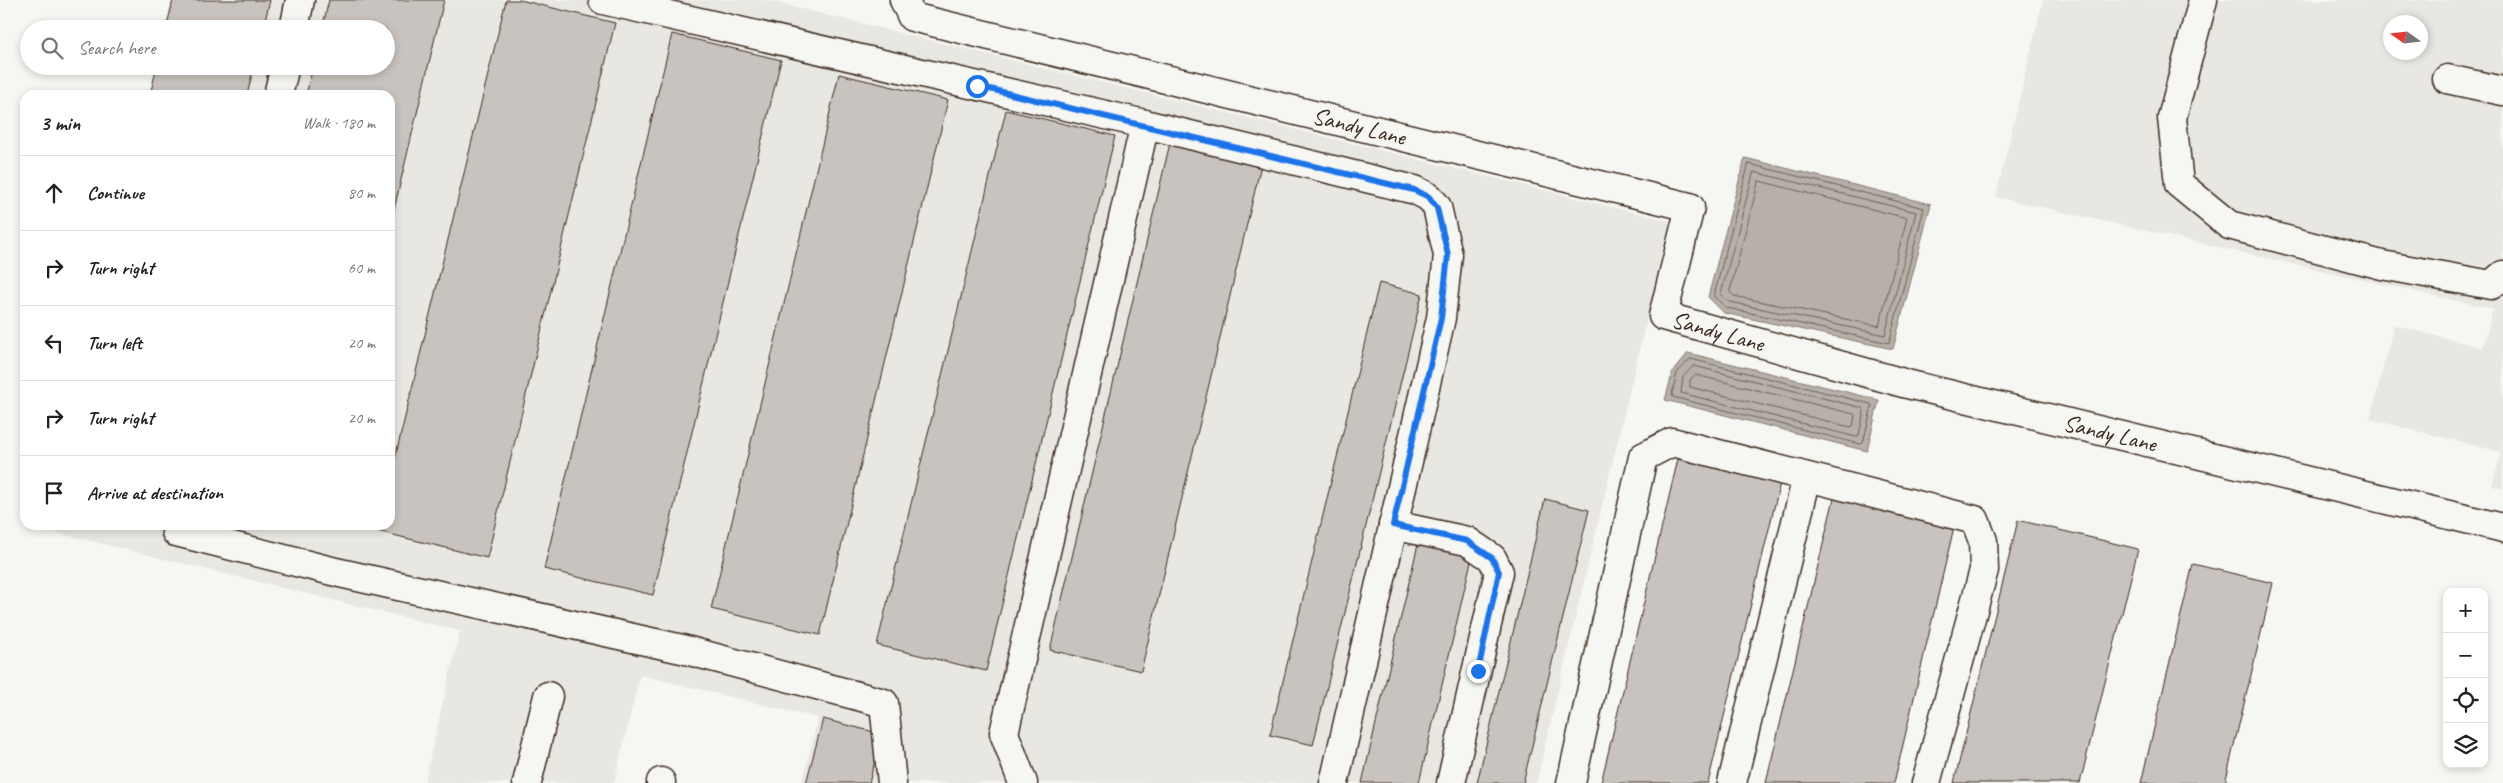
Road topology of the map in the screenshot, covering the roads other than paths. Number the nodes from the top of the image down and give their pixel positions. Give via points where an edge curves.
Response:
1 (300, 0) edge
2 (603, 0) edge
3 (904, 0) edge
4 (2203, 0) edge
5 (296, 20) edge
6 (283, 75) edge
7 (2447, 79) dead end
8 (279, 90) edge
9 (2503, 91) edge
10 (1144, 124) junction
11 (2503, 275) edge
12 (1807, 477) junction
13 (1393, 525) junction
14 (2503, 528) edge
15 (176, 530) edge
16 (548, 696) dead end
17 (526, 783) edge
18 (892, 783) edge
19 (1023, 783) edge
20 (1334, 783) edge
21 (1451, 783) edge
22 (1571, 783) edge
23 (1732, 783) edge
24 (1926, 783) edge

1 - 5 street
2 - 10 street
3 - 14 street, Sandy Lane via 912,17 1690,207 1663,316 1906,384
4 - 11 street via 2172,118 2180,184 2229,225 2382,265 2491,285
6 - 8 street
7 - 9 street
10 - 13 street via 1414,190 1429,197 1437,208 1448,255 1441,318
10 - 19 street via 1004,733
12 - 22 street via 1672,442 1643,457
12 - 23 street
12 - 24 street via 1975,520 1983,541 1984,570
13 - 20 street
13 - 21 street via 1467,541 1492,558 1499,572
15 - 18 street via 340,573 682,649 884,703
16 - 17 street

